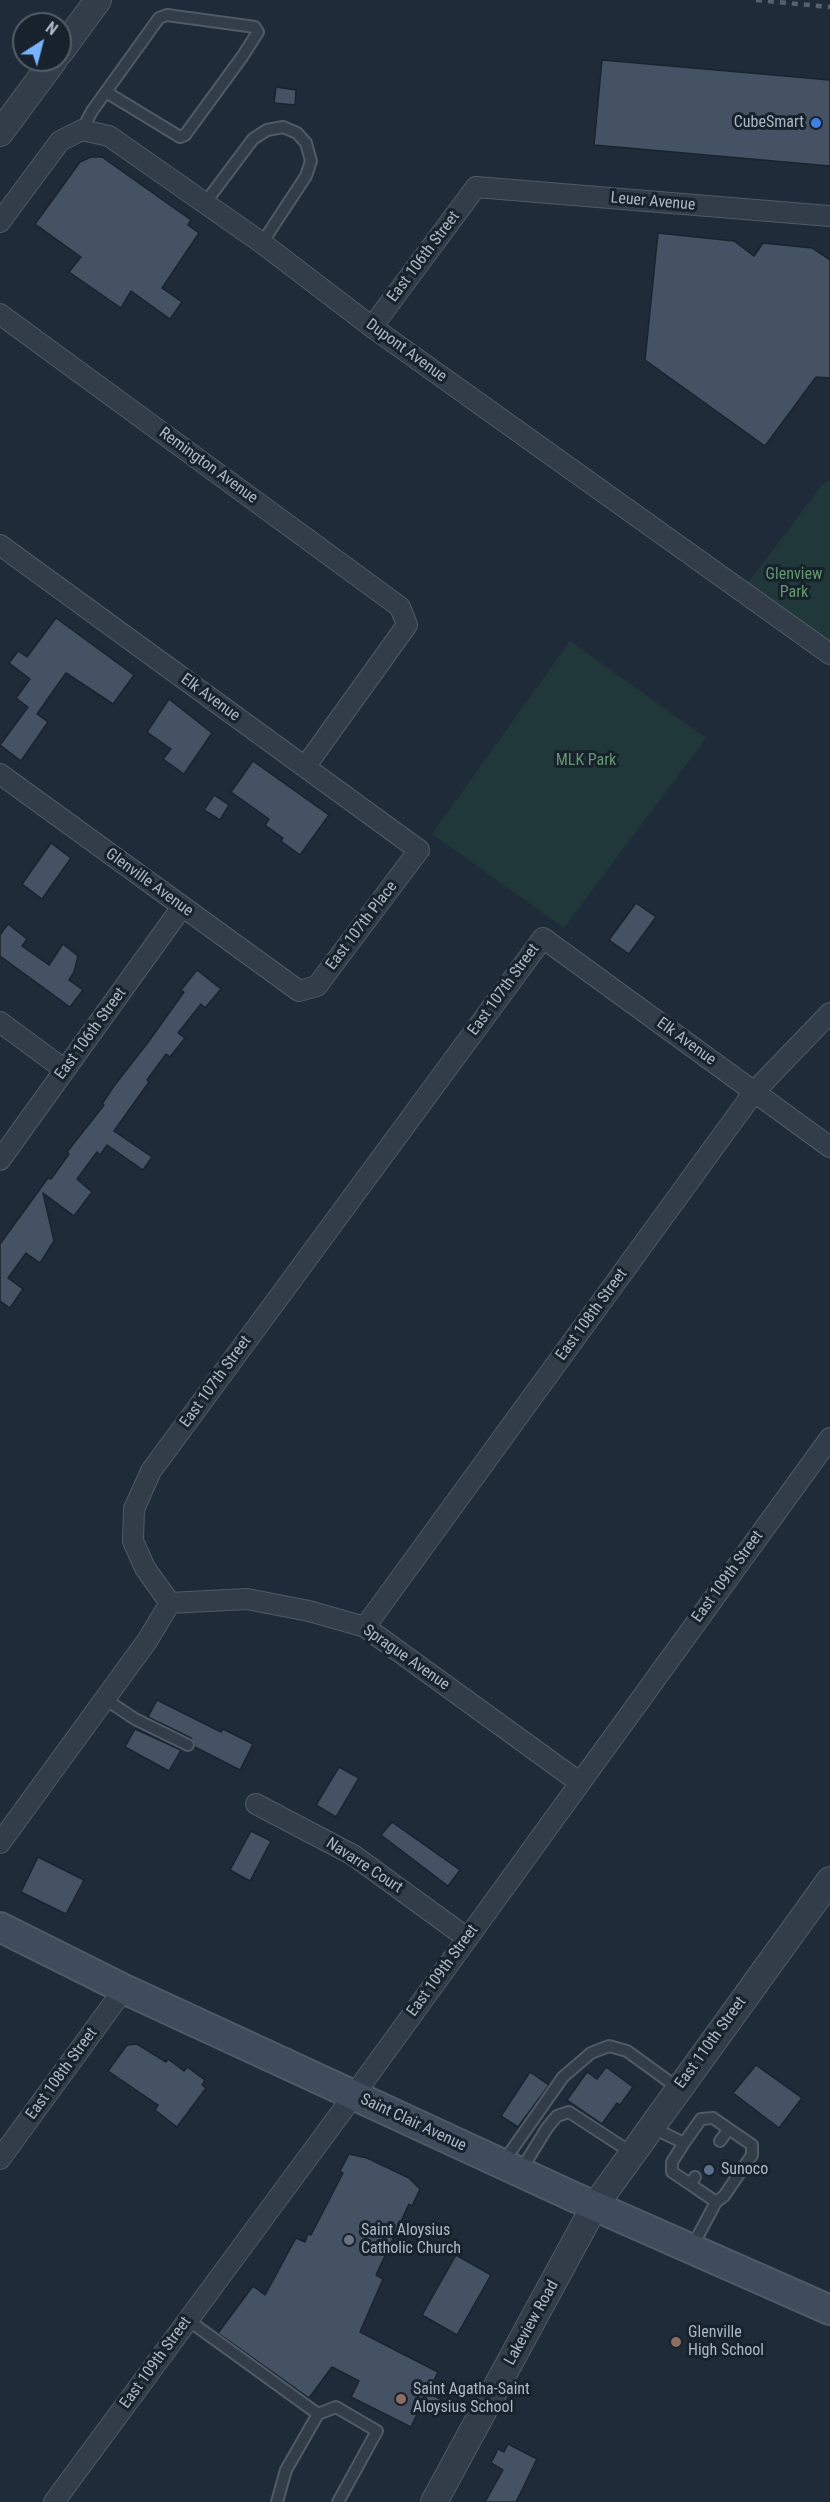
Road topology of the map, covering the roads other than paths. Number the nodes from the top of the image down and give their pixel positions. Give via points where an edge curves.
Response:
1 (98, 0) edge
2 (72, 35) edge
3 (45, 72) edge
4 (106, 92) junction
5 (82, 130) junction
6 (0, 133) edge
7 (476, 188) joint
8 (205, 203) junction
9 (830, 216) edge
10 (0, 222) edge
11 (262, 243) junction
12 (0, 315) edge
13 (372, 327) junction
14 (0, 545) edge
15 (830, 654) edge
16 (305, 767) junction
17 (0, 774) edge
18 (419, 850) joint
19 (182, 908) junction
20 (543, 938) joint
21 (299, 991) joint
22 (830, 1013) edge
23 (0, 1022) edge
24 (65, 1070) junction
25 (754, 1092) junction
26 (830, 1147) edge
27 (0, 1160) edge
28 (830, 1438) edge
29 (170, 1603) junction
30 (365, 1627) junction
31 (105, 1699) junction
32 (188, 1745) dead end
33 (579, 1782) junction
34 (256, 1804) dead end
35 (0, 1843) edge
36 (830, 1880) edge
37 (0, 1927) edge
38 (467, 1938) junction
39 (124, 1989) junction
40 (678, 2088) junction
41 (354, 2095) junction
42 (651, 2127) junction
43 (729, 2129) junction
44 (720, 2141) dead end
45 (684, 2144) junction
46 (632, 2153) junction
47 (0, 2159) edge
48 (511, 2168) junction
49 (716, 2202) junction
50 (594, 2207) junction
51 (691, 2249) junction
52 (830, 2310) edge
53 (188, 2320) junction
54 (318, 2414) junction
55 (54, 2502) edge
56 (277, 2502) edge
57 (338, 2502) edge
58 (434, 2502) edge

1 - 2 street
3 - 6 street
4 - 4 lane via 159,18 168,15 255,27 258,32 180,137
4 - 5 lane
5 - 8 street, Dupont Avenue via 109,136
5 - 10 street via 67,136 54,148
7 - 9 street, Leuer Avenue
7 - 13 street, East 106th Street
8 - 11 street, Dupont Avenue
8 - 11 lane via 252,139 283,127 297,133 306,143 311,161 306,176
11 - 13 street, Dupont Avenue
12 - 16 street, Remington Avenue via 400,607 407,625
13 - 15 street, Dupont Avenue
14 - 16 street, Elk Avenue
16 - 18 street, Elk Avenue
17 - 19 street, Glenville Avenue
18 - 21 street, East 107th Place via 317,986
19 - 21 street, Glenville Avenue
19 - 24 street, East 106th Street
20 - 25 street, Elk Avenue
20 - 29 street, East 107th Street via 151,1471 134,1509 133,1541 145,1568
22 - 25 street, East 108th Street
23 - 24 street
24 - 27 street, East 106th Street
25 - 26 street, Elk Avenue
25 - 30 street, East 108th Street
28 - 33 street, East 109th Street
29 - 30 street, Sprague Avenue via 247,1599
29 - 31 street
30 - 33 street, Sprague Avenue
31 - 32 lane
31 - 35 street
33 - 38 street, East 109th Street
34 - 38 street, Navarre Court via 353,1855
36 - 40 street, East 110th Street
37 - 39 main road, Saint Clair Avenue
38 - 41 street, East 109th Street
39 - 41 main road, Saint Clair Avenue
39 - 47 street, East 108th Street
40 - 42 street, East 110th Street
40 - 48 lane via 627,2050 609,2046 591,2054 563,2077
41 - 48 main road, Saint Clair Avenue
41 - 53 street, East 109th Street
42 - 45 lane
42 - 46 street, East 110th Street
43 - 44 lane
43 - 45 lane via 712,2118 701,2119
43 - 49 lane via 752,2145 752,2155
45 - 49 lane via 672,2162 672,2172 692,2180
46 - 48 lane via 569,2112 557,2116
46 - 50 street, East 110th Street
48 - 50 main road, Saint Clair Avenue
49 - 51 lane
50 - 51 main road, Saint Clair Avenue
50 - 58 street, Lakeview Road
51 - 52 main road, Saint Clair Avenue
53 - 54 lane
53 - 55 street, East 109th Street
54 - 56 lane via 286,2470
54 - 57 lane via 336,2407 377,2431

